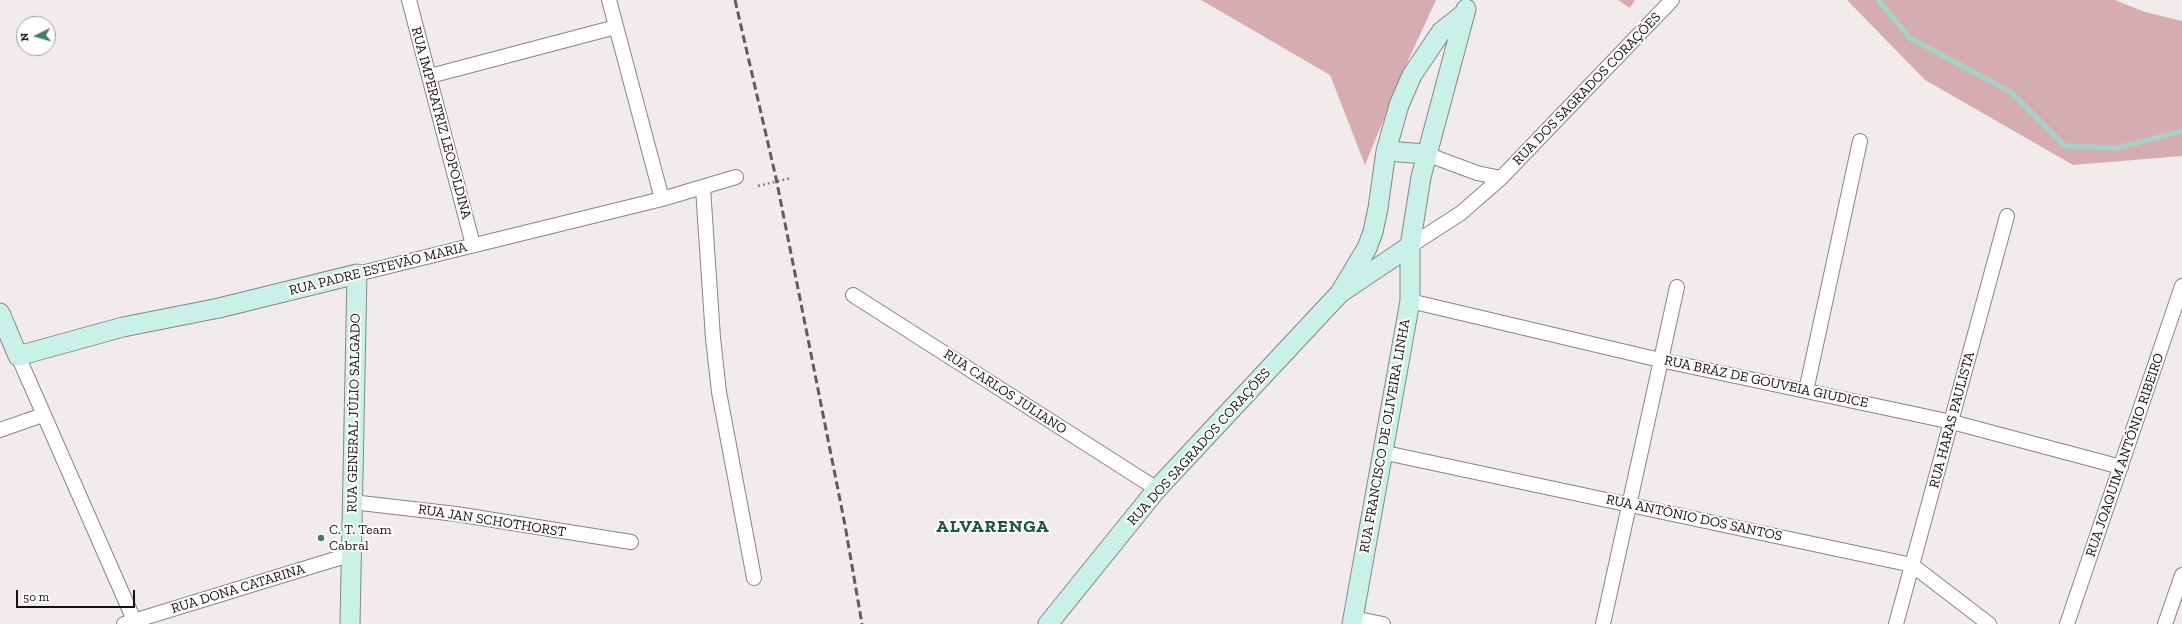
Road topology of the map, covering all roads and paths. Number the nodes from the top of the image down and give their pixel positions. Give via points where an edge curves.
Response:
1 (409, 0) edge
2 (609, 0) edge
3 (1672, 0) edge
4 (1467, 6) edge
5 (616, 27) junction
6 (430, 76) junction
7 (1860, 141) dead end
8 (1386, 151) junction
9 (1426, 154) junction
10 (736, 177) dead end
11 (791, 178) dead end
12 (1501, 178) junction
13 (758, 186) dead end
14 (703, 188) junction
15 (662, 199) junction
16 (2007, 216) dead end
17 (473, 245) junction
18 (1410, 246) junction
19 (357, 274) junction
20 (2182, 286) edge
21 (1677, 287) dead end
22 (1340, 293) junction
23 (853, 295) dead end
24 (1410, 301) junction
25 (0, 313) edge
26 (18, 356) junction
27 (1660, 360) junction
28 (1806, 391) junction
29 (43, 415) junction
30 (1952, 422) junction
31 (0, 430) edge
32 (1381, 452) junction
33 (2121, 467) junction
34 (1157, 489) junction
35 (352, 502) junction
36 (1630, 503) junction
37 (631, 542) dead end
38 (352, 554) junction
39 (1912, 565) junction
40 (2182, 577) edge
41 (754, 578) dead end
42 (1353, 621) edge
43 (129, 622) edge
44 (350, 624) edge
45 (1048, 624) edge
46 (1383, 624) edge
47 (1603, 624) edge
48 (1896, 624) edge
49 (1989, 624) edge
50 (2067, 624) edge
51 (2165, 624) edge

1 - 6 street, RUA IMPERATRIZ LEOPOLDINA
2 - 5 street
3 - 12 street, RUA DOS SAGRADOS CORAÇÕES
4 - 8 main road via 1441,32 1412,75 1399,105
4 - 9 main road, RUA FRANCISCO DE OLIVEIRA LINHA
5 - 6 street
5 - 15 street
6 - 17 street, RUA IMPERATRIZ LEOPOLDINA
7 - 28 street
8 - 9 main road
8 - 22 main road via 1373,232 1367,248
9 - 12 street via 1477,173
9 - 18 main road, RUA FRANCISCO DE OLIVEIRA LINHA
10 - 14 street, RUA PADRE ESTEVÃO MARIA
11 - 13 path
12 - 18 street, RUA DOS SAGRADOS CORAÇÕES via 1461,212
14 - 15 street, RUA PADRE ESTEVÃO MARIA
14 - 41 street via 719,392
15 - 17 street, RUA PADRE ESTEVÃO MARIA
16 - 30 street, RUA HARAS PAULISTA
17 - 19 street, RUA PADRE ESTEVÃO MARIA
18 - 22 main road
18 - 24 main road, RUA FRANCISCO DE OLIVEIRA LINHA
19 - 26 main road, RUA PADRE ESTEVÃO MARIA via 218,308 123,327
19 - 35 main road, RUA GENERAL JÚLIO SALGADO
20 - 33 street, RUA JOAQUIM ANTÔNIO RIBEIRO
21 - 27 street
22 - 34 main road, RUA DOS SAGRADOS CORAÇÕES
23 - 34 street, RUA CARLOS JULIANO
24 - 27 street, RUA BRÁZ DE GOUVEIA GIUDICE
24 - 32 main road, RUA FRANCISCO DE OLIVEIRA LINHA
25 - 26 main road
26 - 29 street
27 - 28 street, RUA BRÁZ DE GOUVEIA GIUDICE
27 - 36 street
28 - 30 street, RUA BRÁZ DE GOUVEIA GIUDICE
29 - 31 street
29 - 43 street
30 - 33 street, RUA BRÁZ DE GOUVEIA GIUDICE
30 - 39 street, RUA HARAS PAULISTA
32 - 36 street, RUA ANTÔNIO DOS SANTOS
32 - 42 main road, RUA FRANCISCO DE OLIVEIRA LINHA
33 - 50 street, RUA JOAQUIM ANTÔNIO RIBEIRO
34 - 45 main road, RUA DOS SAGRADOS CORAÇÕES
35 - 37 street, RUA JAN SCHOTHORST via 456,514
35 - 38 main road, RUA GENERAL JÚLIO SALGADO
36 - 39 street, RUA ANTÔNIO DOS SANTOS
36 - 47 street
38 - 43 street, RUA DONA CATARINA
38 - 44 main road, RUA GENERAL JÚLIO SALGADO
39 - 48 street, RUA HARAS PAULISTA
39 - 49 street, RUA ANTÔNIO DOS SANTOS
40 - 51 street
42 - 46 street

